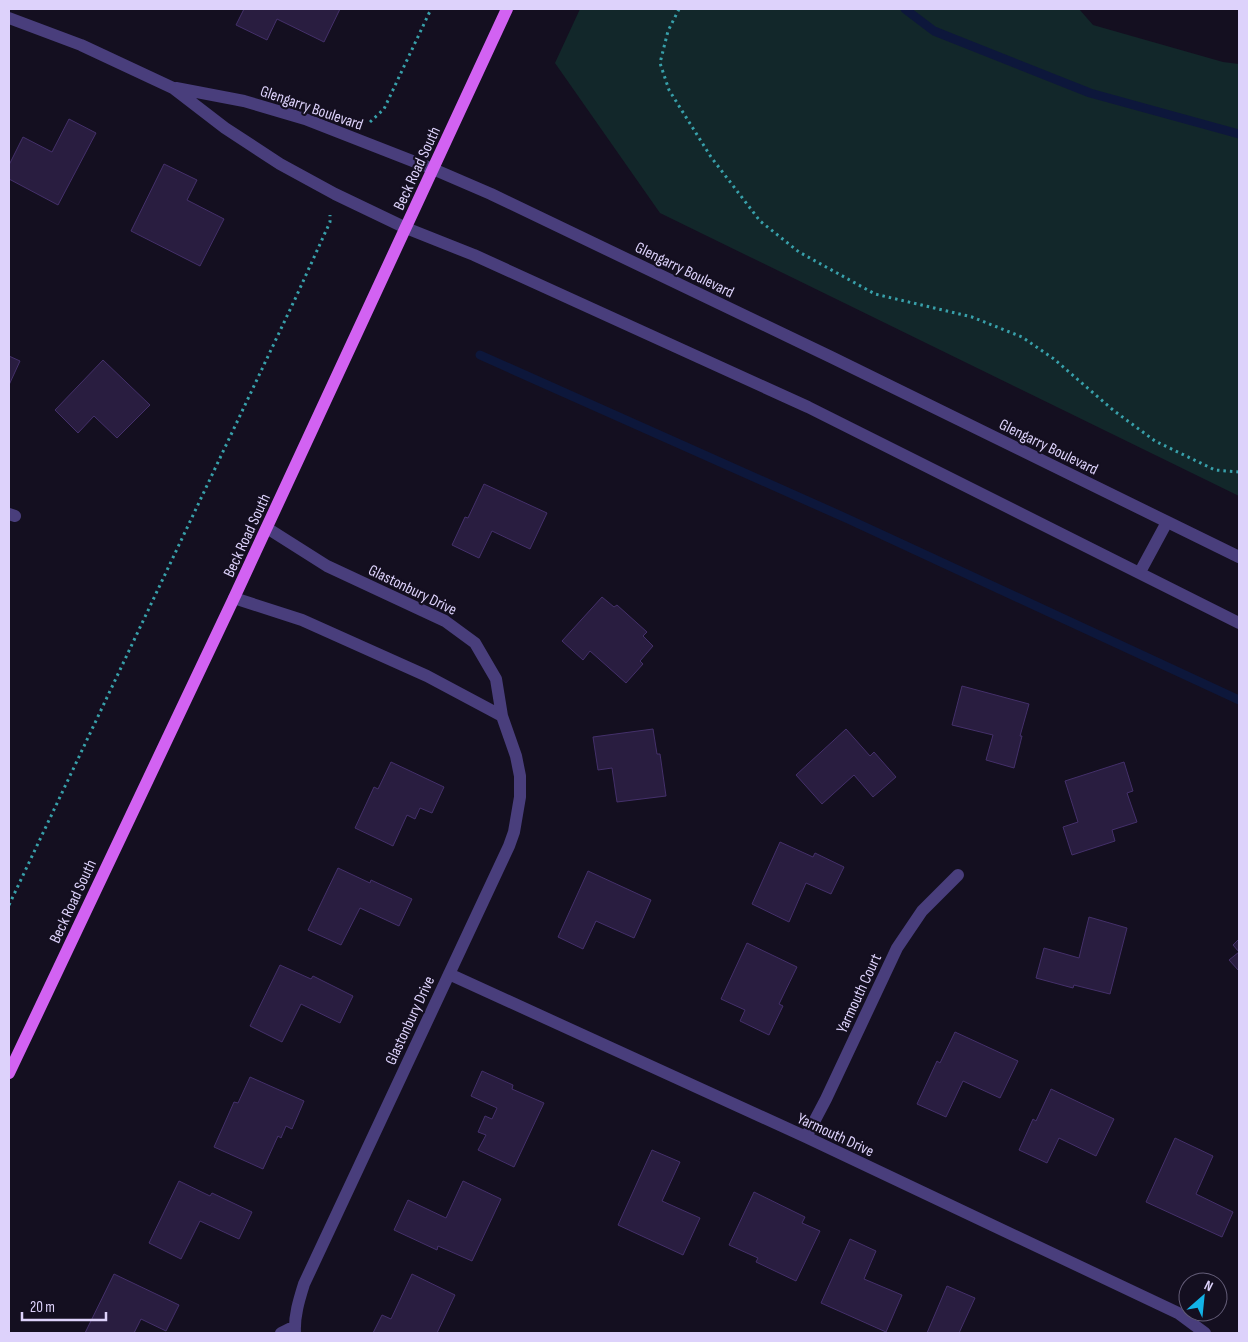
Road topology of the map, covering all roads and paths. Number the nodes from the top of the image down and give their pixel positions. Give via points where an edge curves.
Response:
1 (431, 9) edge
2 (508, 9) edge
3 (679, 9) edge
4 (9, 18) edge
5 (173, 88) junction
6 (368, 123) dead end
7 (433, 169) junction
8 (330, 213) dead end
9 (406, 228) junction
10 (1239, 472) edge
11 (1167, 522) junction
12 (267, 528) junction
13 (1239, 558) edge
14 (1140, 572) junction
15 (234, 598) junction
16 (1239, 623) edge
17 (502, 716) junction
18 (958, 875) dead end
19 (9, 905) edge
20 (449, 974) junction
21 (9, 1073) edge
22 (806, 1137) junction
23 (295, 1330) edge
24 (281, 1333) edge
25 (1205, 1333) edge

1 - 6 path via 384,109
2 - 7 main road, Beck Road South
3 - 10 path via 668,31 660,63 669,90 711,157 760,221 799,252 875,294 972,317 1022,337 1155,440 1215,470
4 - 5 street, Glengarry Boulevard via 81,46
5 - 7 street, Glengarry Boulevard via 244,101 305,119
5 - 9 street, Glengarry Boulevard via 280,164
7 - 9 main road, Beck Road South
7 - 11 street, Glengarry Boulevard via 509,202
8 - 19 path via 330,222 296,297
9 - 12 main road, Beck Road South
9 - 14 street, Glengarry Boulevard via 483,259 808,407
11 - 13 street, Glengarry Boulevard
11 - 14 street
12 - 15 main road, Beck Road South
12 - 17 street, Glastonbury Drive via 327,566 445,620 475,643 496,679
14 - 16 street, Glengarry Boulevard
15 - 17 street via 302,620 427,676
15 - 21 main road, Beck Road South
17 - 20 street, Glastonbury Drive via 520,776 514,832
18 - 22 street, Yarmouth Court via 922,911 897,948
20 - 22 street, Yarmouth Drive
20 - 23 street, Glastonbury Drive via 304,1284
22 - 25 street, Yarmouth Drive via 1178,1313
23 - 24 street

